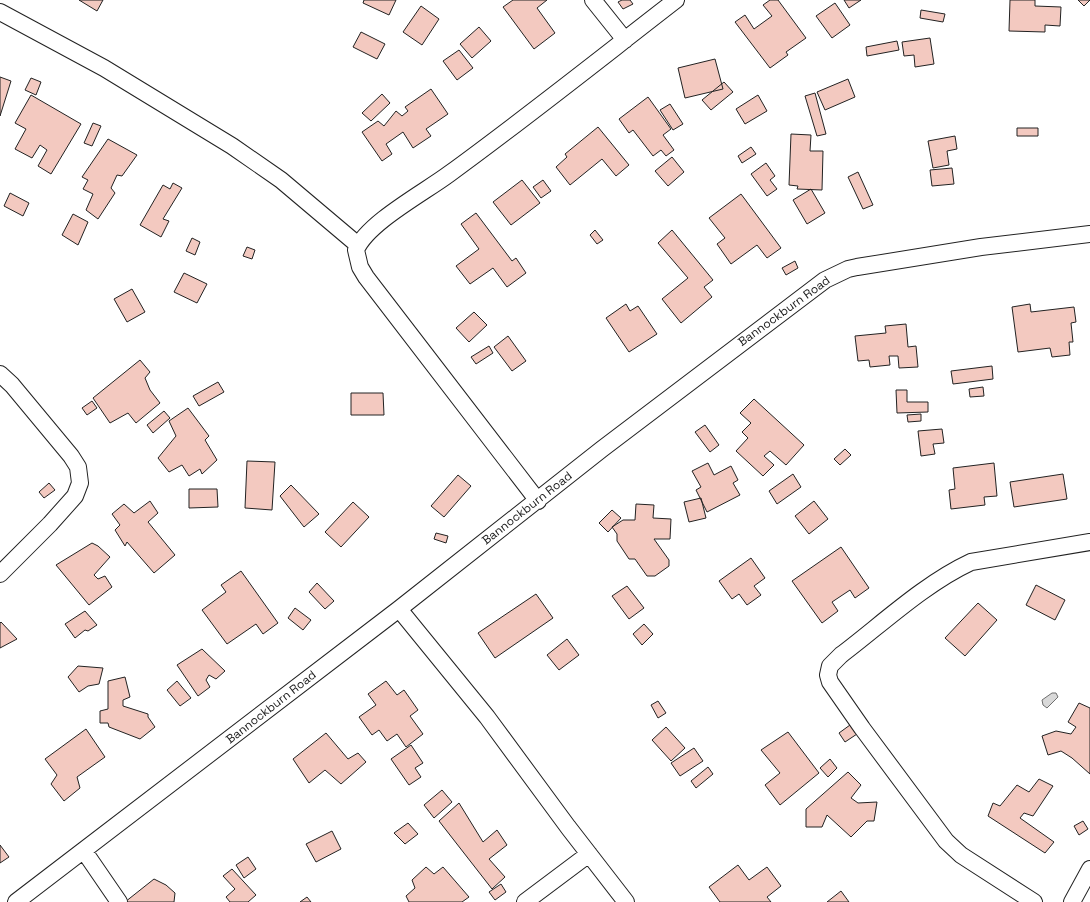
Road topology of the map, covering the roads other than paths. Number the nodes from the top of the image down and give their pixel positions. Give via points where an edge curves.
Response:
1 (593, 0) edge
2 (676, 0) edge
3 (0, 12) edge
4 (625, 40) junction
5 (1090, 234) edge
6 (358, 245) junction
7 (0, 374) edge
8 (538, 501) junction
9 (1090, 542) edge
10 (0, 574) edge
11 (399, 609) junction
12 (84, 851) junction
13 (589, 854) junction
14 (1090, 869) edge
15 (16, 902) edge
16 (119, 902) edge
17 (525, 902) edge
18 (626, 902) edge
19 (1034, 902) edge
20 (1072, 902) edge

1 - 4 street
2 - 4 street
3 - 6 street via 104,68 232,146 280,180
4 - 6 street via 391,215
5 - 8 street, Bannockburn Road via 981,247 857,267 838,274 810,290 779,313
6 - 8 street via 357,259 366,277
7 - 10 street via 71,456 78,467 80,479 76,496
8 - 11 street, Bannockburn Road
9 - 19 street via 971,562 956,569 841,655 832,663 829,670 830,682 946,841 961,855
11 - 12 street, Bannockburn Road
11 - 13 street via 487,717
12 - 15 street, Bannockburn Road
12 - 16 street
13 - 17 street
13 - 18 street
14 - 20 street

